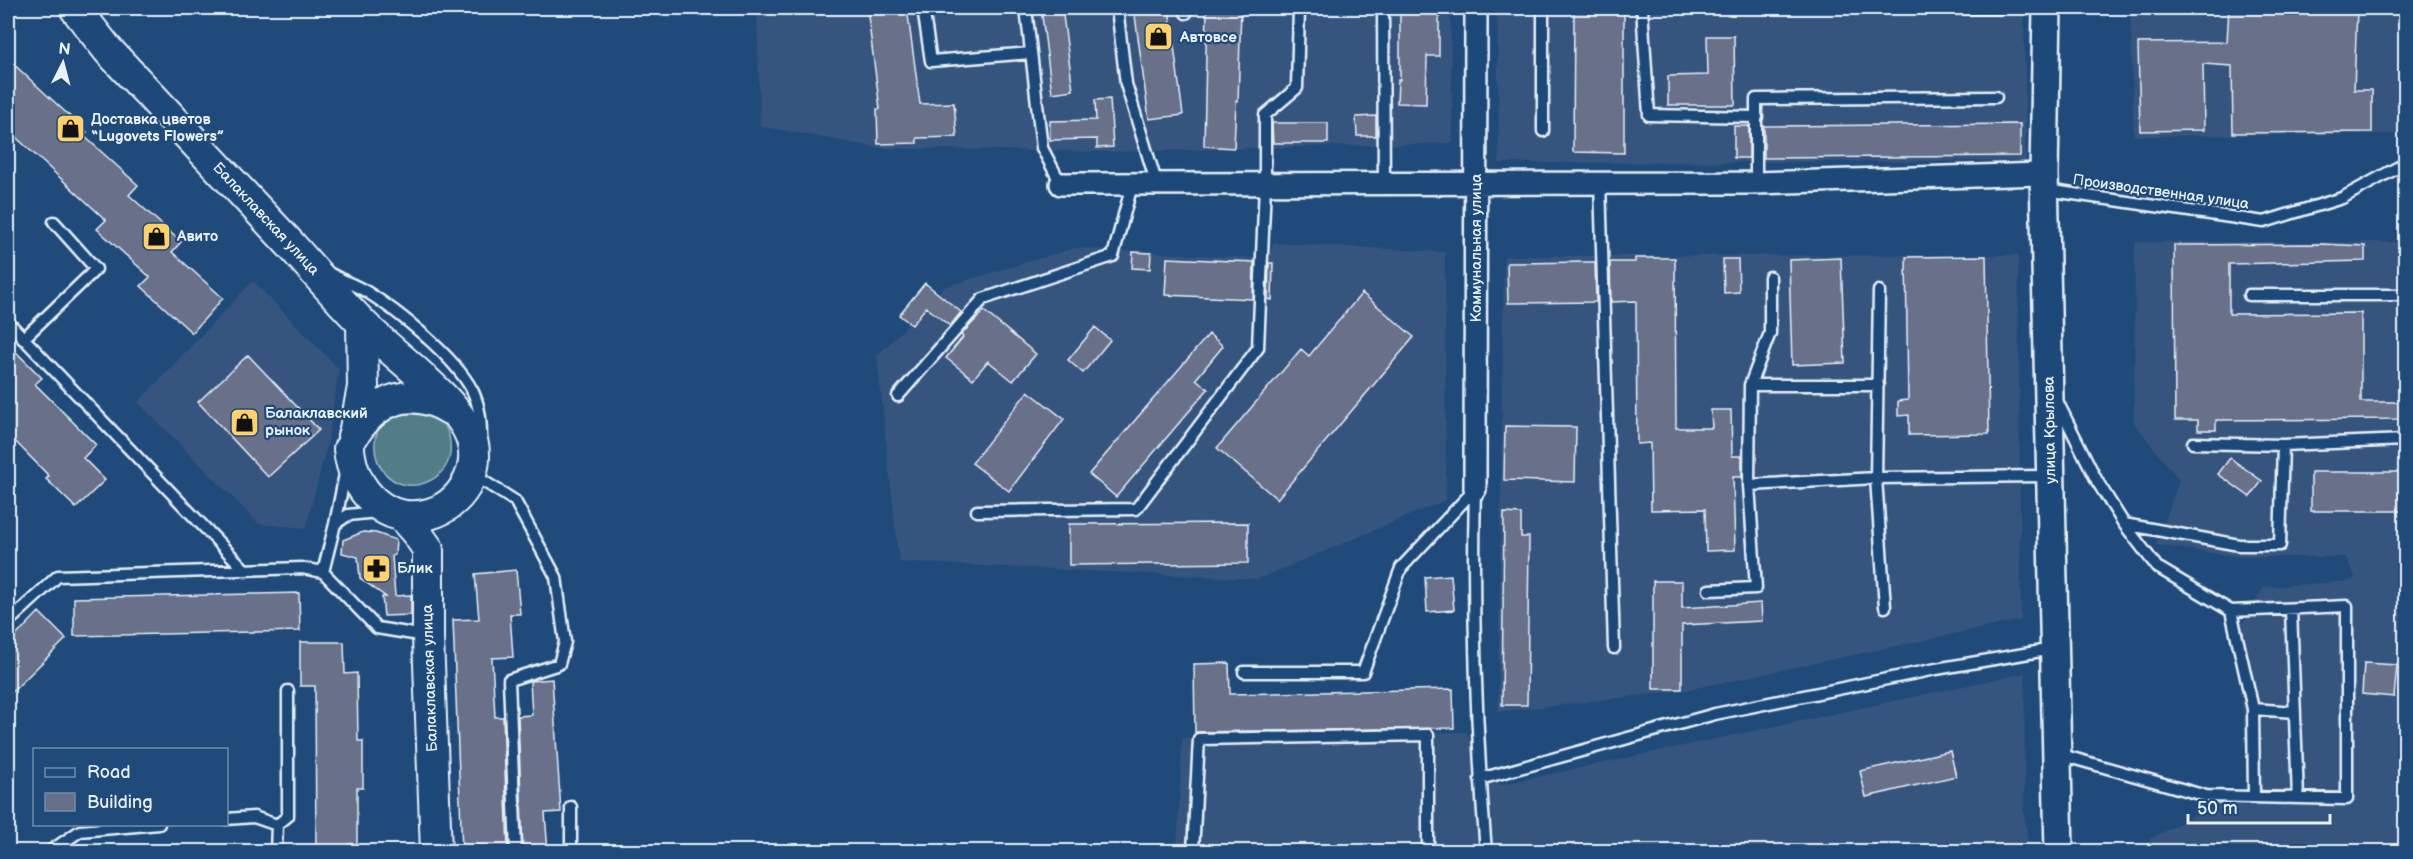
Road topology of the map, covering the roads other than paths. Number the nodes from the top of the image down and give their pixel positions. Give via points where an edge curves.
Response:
1 (75, 8) edge
2 (923, 8) edge
3 (1026, 8) edge
4 (1117, 8) edge
5 (1299, 8) edge
6 (1383, 8) edge
7 (1476, 8) edge
8 (1543, 8) edge
9 (1642, 8) edge
10 (1958, 8) edge
11 (2000, 8) edge
12 (2047, 8) edge
13 (1031, 53) junction
14 (1996, 98) dead end
15 (1757, 117) junction
16 (1543, 131) dead end
17 (2406, 163) edge
18 (1384, 182) junction
19 (1477, 182) junction
20 (1600, 182) junction
21 (2044, 182) junction
22 (1756, 183) junction
23 (1061, 184) joint
24 (1132, 185) junction
25 (1157, 185) junction
26 (1265, 185) junction
27 (54, 222) dead end
28 (305, 261) junction
29 (1770, 277) dead end
30 (1879, 291) dead end
31 (2249, 295) dead end
32 (2406, 295) edge
33 (8, 322) edge
34 (362, 324) junction
35 (23, 339) junction
36 (1749, 385) junction
37 (1878, 385) junction
38 (2049, 385) junction
39 (898, 396) dead end
40 (455, 413) junction
41 (2406, 440) edge
42 (351, 443) junction
43 (2193, 443) dead end
44 (2283, 445) junction
45 (473, 466) junction
46 (2051, 476) junction
47 (1876, 477) junction
48 (1749, 485) junction
49 (1475, 489) junction
50 (440, 510) junction
51 (977, 510) dead end
52 (397, 513) junction
53 (335, 524) junction
54 (2124, 524) junction
55 (428, 549) junction
56 (246, 571) junction
57 (322, 572) junction
58 (1709, 590) dead end
59 (1885, 607) dead end
60 (2291, 609) junction
61 (2231, 611) junction
62 (8, 622) edge
63 (428, 637) junction
64 (1614, 648) dead end
65 (2055, 648) junction
66 (1244, 672) dead end
67 (288, 691) dead end
68 (2253, 709) junction
69 (2295, 712) junction
70 (2057, 753) junction
71 (1480, 779) junction
72 (2254, 797) junction
73 (2298, 798) junction
74 (571, 807) dead end
75 (228, 819) edge
76 (277, 825) junction
77 (146, 826) edge
78 (49, 852) edge
79 (276, 852) edge
80 (436, 852) edge
81 (516, 852) edge
82 (571, 852) edge
83 (1193, 852) edge
84 (1428, 852) edge
85 (1486, 852) edge
86 (2059, 852) edge

1 - 28 main road, Балаклавская улица via 108,50
2 - 13 lane via 931,61
3 - 13 lane
4 - 25 lane via 1126,84
5 - 26 lane via 1296,87 1265,115
6 - 18 lane
7 - 19 street, Коммунальная улица
8 - 16 lane
9 - 15 lane via 1649,115
10 - 11 lane
12 - 21 street, улица Крылова
13 - 23 lane via 1042,148
14 - 15 lane via 1756,99
15 - 22 lane
17 - 21 lane, Производственная улица via 2342,198 2264,222
18 - 19 street
18 - 26 street
19 - 20 street
19 - 49 street, Коммунальная улица
20 - 22 street
20 - 64 lane
21 - 22 street
21 - 38 street, улица Крылова
23 - 24 street
24 - 25 street
24 - 39 lane via 1113,256 983,299
25 - 26 street
26 - 51 lane via 1258,348 1136,509
27 - 35 lane via 96,269
28 - 34 main road, Балаклавская улица
28 - 45 lane via 387,305 437,346 459,370 479,408 481,444
29 - 36 lane via 1770,333
30 - 37 lane
31 - 32 lane
33 - 35 lane
34 - 40 main road, Балаклавская улица via 414,369
34 - 42 main road via 363,387
35 - 56 lane
36 - 37 lane
36 - 48 lane
37 - 47 lane
38 - 46 street, улица Крылова
38 - 54 lane via 2097,481
40 - 42 main road via 438,402 418,397 398,399 379,406 364,419
40 - 45 main road, Балаклавская улица via 469,433
41 - 44 lane
42 - 52 main road via 351,463 361,488 380,506
42 - 53 lane
43 - 44 lane
44 - 54 lane via 2280,545 2240,545
45 - 50 main road via 459,495
45 - 81 lane via 515,501 556,577 565,642 559,664 509,680
46 - 47 lane
46 - 65 street, улица Крылова
47 - 48 lane
47 - 59 lane
48 - 58 lane via 1756,588
49 - 66 lane via 1399,570 1363,672
49 - 71 lane via 1473,577
50 - 52 main road via 416,516
50 - 55 main road, Балаклавская улица
52 - 53 lane via 362,512
52 - 55 main road
53 - 57 lane
54 - 61 lane via 2157,567
55 - 63 main road, Балаклавская улица
56 - 57 lane via 302,568
56 - 62 lane via 58,576
57 - 63 lane via 377,628
60 - 61 lane
60 - 69 lane
60 - 73 lane via 2347,606 2347,799
61 - 68 lane
63 - 80 main road, Балаклавская улица
65 - 70 street, улица Крылова
65 - 71 lane via 1715,714
67 - 76 lane via 288,816
68 - 69 lane
68 - 72 lane
69 - 73 lane
70 - 72 lane via 2206,796
70 - 86 street, улица Крылова
71 - 85 lane
72 - 73 lane
74 - 82 lane
75 - 76 lane via 254,817
76 - 79 lane
77 - 78 lane via 80,831
83 - 84 lane via 1199,739 1428,735

